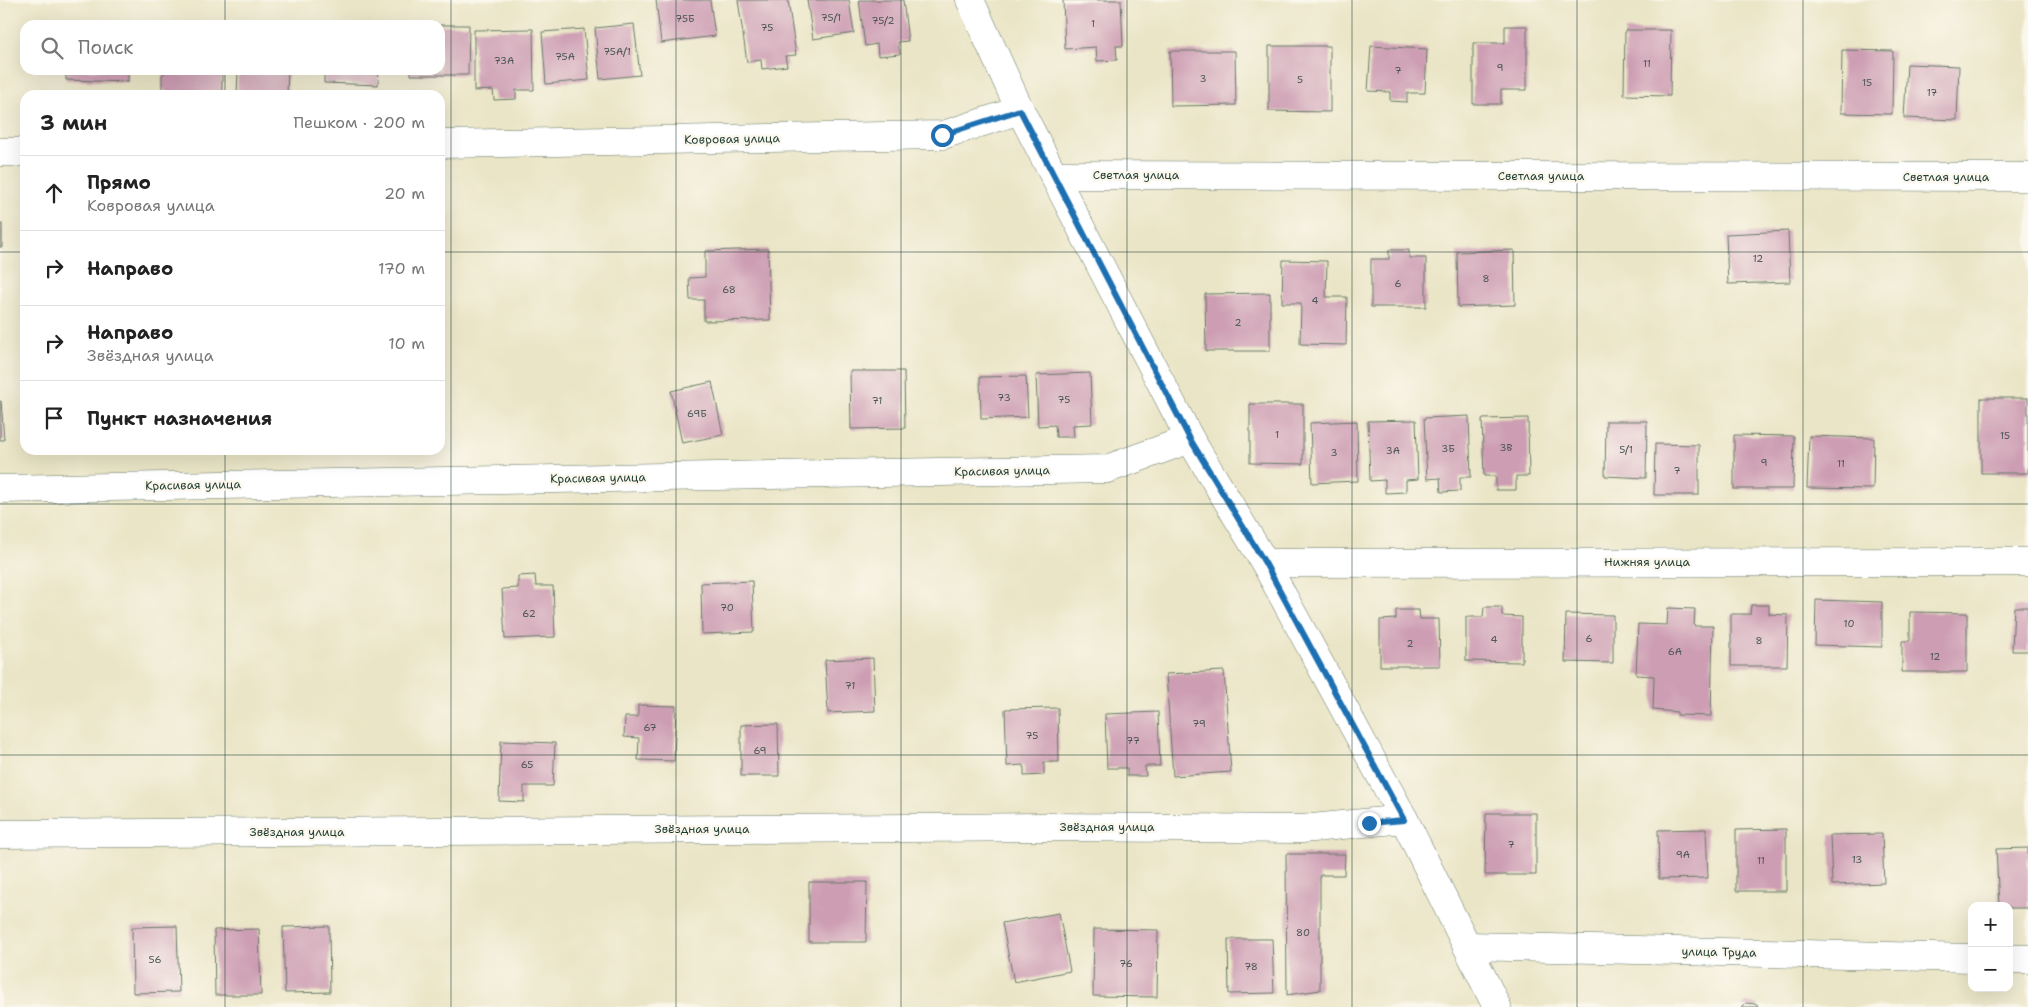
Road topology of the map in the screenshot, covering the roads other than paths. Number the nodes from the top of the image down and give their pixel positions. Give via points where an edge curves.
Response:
1 (970, 0) edge
2 (1020, 110) junction
3 (445, 144) edge
4 (0, 152) edge
5 (20, 152) edge
6 (1055, 175) junction
7 (2028, 177) edge
8 (1190, 439) junction
9 (0, 489) edge
10 (2028, 562) edge
11 (1265, 563) junction
12 (1404, 820) junction
13 (0, 834) edge
14 (1467, 946) junction
15 (1968, 958) edge
16 (2013, 959) edge
17 (2028, 960) edge
18 (1497, 1007) edge

1 - 2 street
2 - 3 street, Ковровая улица via 942,135
2 - 6 street
4 - 5 street
6 - 7 street, Светлая улица
6 - 8 street
8 - 9 street, Красивая улица via 1107,469
8 - 11 street
10 - 11 street, Нижняя улица
11 - 12 street
12 - 13 street, Звёздная улица via 1302,829 1049,827
12 - 14 street
14 - 15 street, улица Труда
14 - 18 street
16 - 17 street

